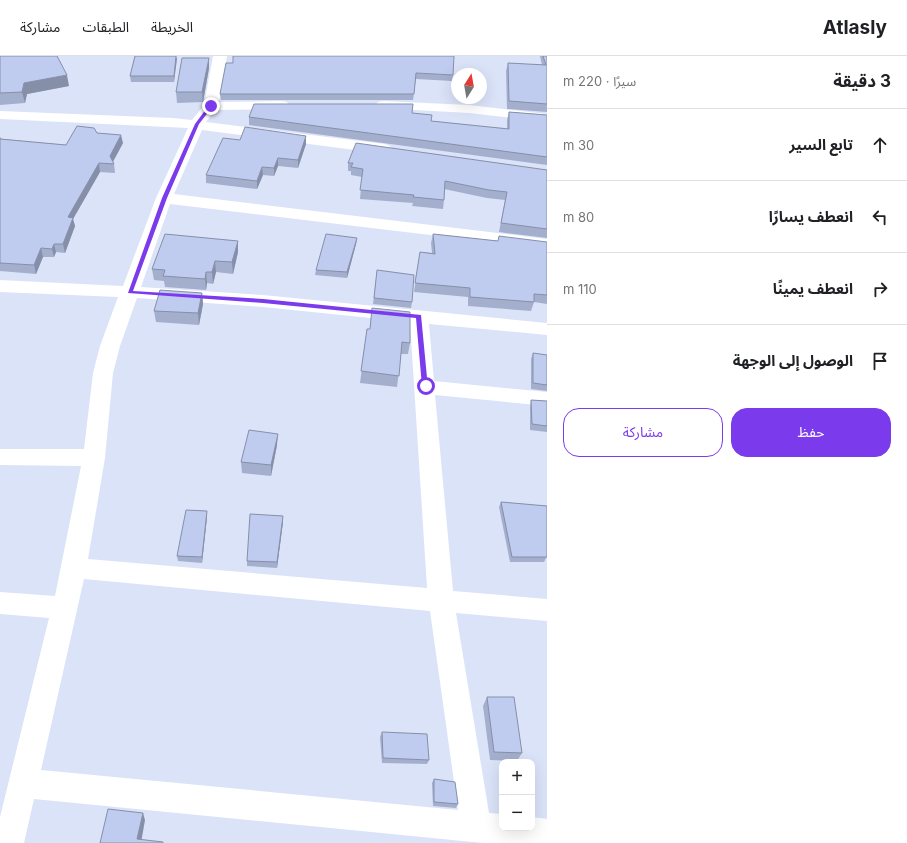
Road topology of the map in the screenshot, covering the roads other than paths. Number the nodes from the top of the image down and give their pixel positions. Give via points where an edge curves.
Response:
1 (220, 56) edge
2 (295, 105) edge
3 (369, 105) edge
4 (211, 106) junction
5 (0, 115) edge
6 (547, 118) edge
7 (197, 124) junction
8 (402, 152) edge
9 (164, 198) junction
10 (547, 244) edge
11 (0, 286) edge
12 (130, 292) junction
13 (419, 317) junction
14 (547, 329) edge
15 (426, 386) junction
16 (547, 399) edge
17 (0, 457) edge
18 (94, 458) junction
19 (74, 568) junction
20 (441, 602) junction
21 (0, 603) edge
22 (64, 608) junction
23 (547, 610) edge
24 (24, 783) junction
25 (476, 827) junction
26 (547, 834) edge
27 (513, 837) edge
28 (9, 843) edge

1 - 4 street
2 - 4 street
3 - 6 street via 454,108
4 - 7 street
5 - 7 street
7 - 8 street
7 - 9 street
9 - 10 street
9 - 12 street
11 - 12 street
12 - 13 street via 263,301
12 - 18 street via 103,373
13 - 14 street
13 - 15 street
15 - 16 street
15 - 20 street
17 - 18 street
18 - 19 street
19 - 20 street
19 - 22 street
20 - 23 street
20 - 25 street
21 - 22 street
22 - 24 street
24 - 25 street
24 - 28 street
25 - 27 street
26 - 27 street

